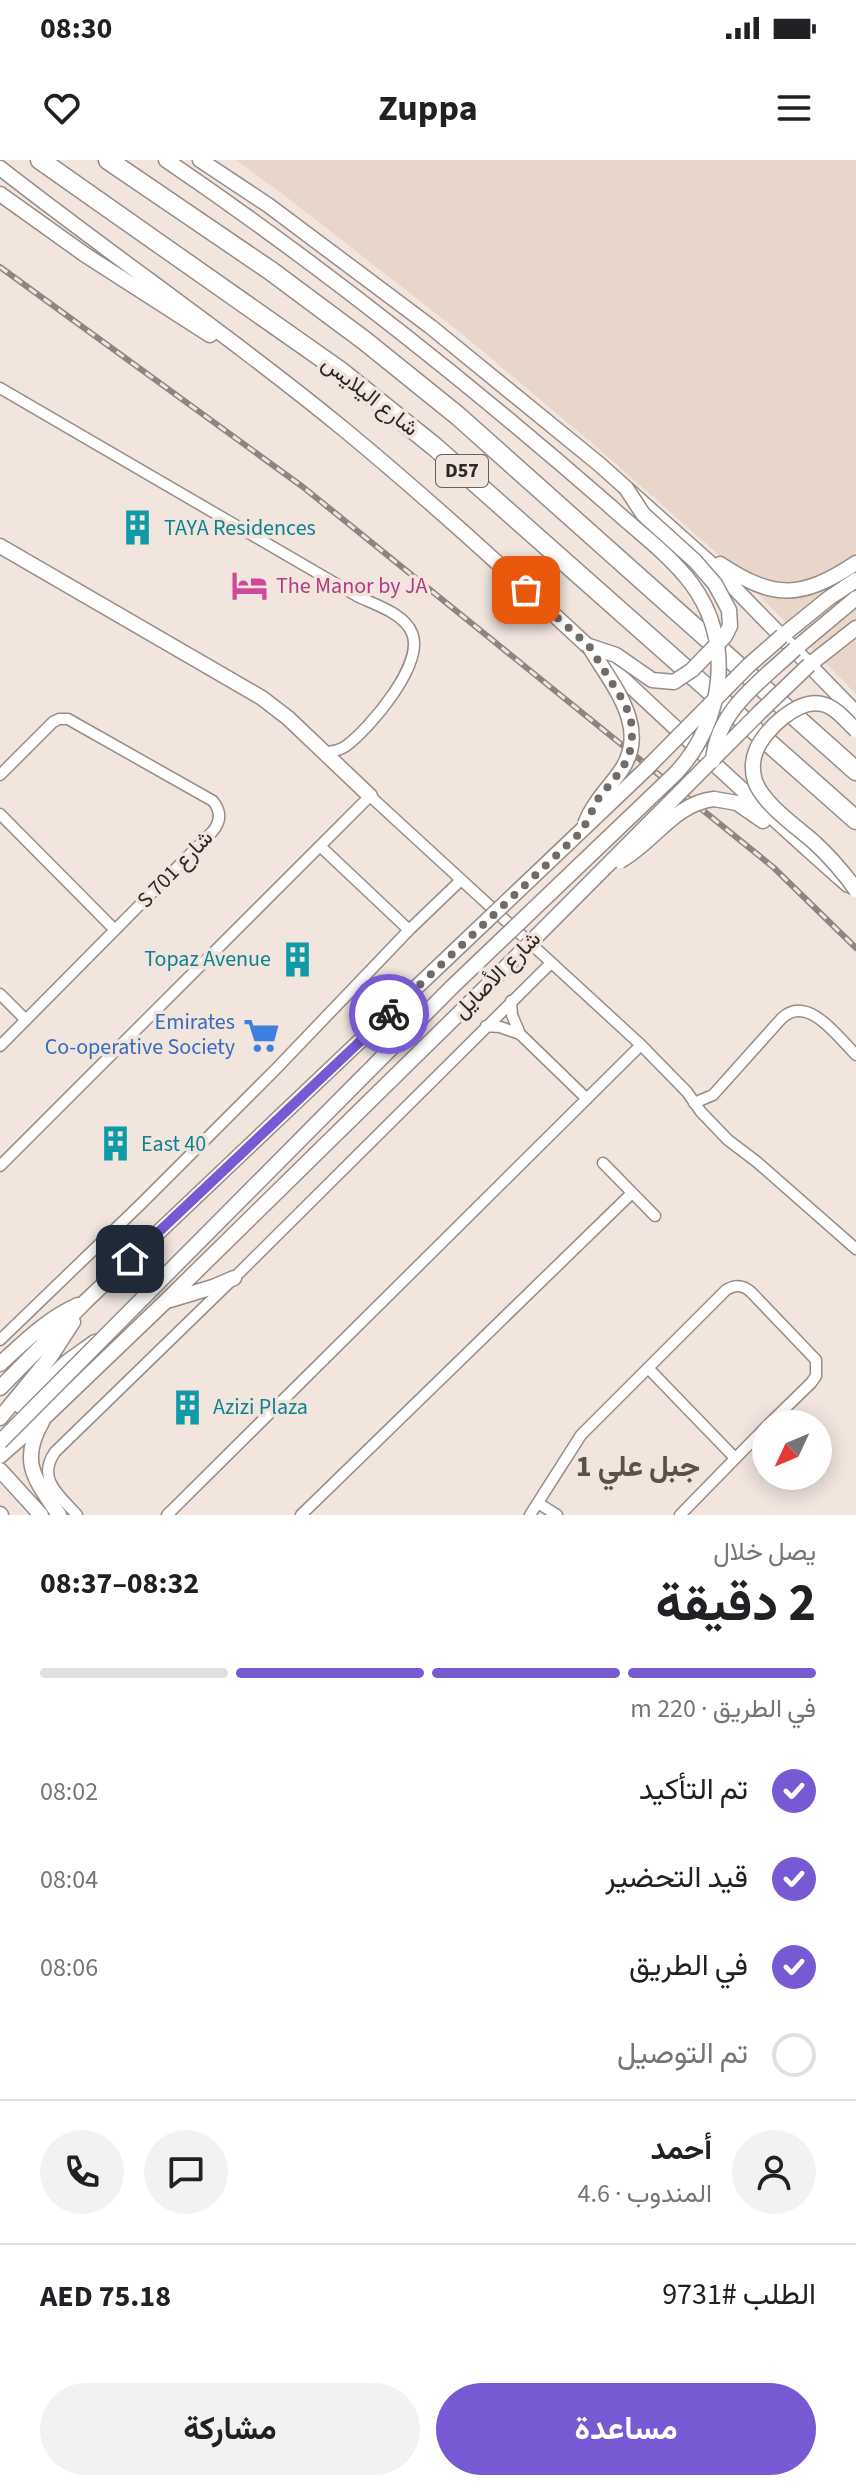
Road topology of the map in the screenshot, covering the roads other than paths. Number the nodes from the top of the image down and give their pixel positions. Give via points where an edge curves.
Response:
1 (40, 160) edge
2 (108, 160) edge
3 (166, 160) edge
4 (200, 160) edge
5 (0, 168) edge
6 (0, 194) edge
7 (243, 350) junction
8 (0, 388) edge
9 (626, 488) junction
10 (687, 542) junction
11 (0, 546) edge
12 (856, 563) edge
13 (856, 580) edge
14 (856, 598) edge
15 (856, 628) edge
16 (782, 636) junction
17 (589, 646) junction
18 (795, 649) junction
19 (809, 665) junction
20 (856, 713) edge
21 (856, 730) edge
22 (681, 732) junction
23 (323, 752) junction
24 (713, 761) junction
25 (856, 771) edge
26 (0, 775) edge
27 (370, 796) junction
28 (0, 814) edge
29 (856, 820) edge
30 (582, 831) junction
31 (320, 846) junction
32 (812, 854) junction
33 (606, 868) junction
34 (461, 880) junction
35 (856, 891) edge
36 (115, 930) junction
37 (409, 930) junction
38 (550, 964) junction
39 (0, 994) edge
40 (511, 1001) junction
41 (26, 1020) junction
42 (486, 1026) junction
43 (520, 1034) junction
44 (641, 1045) junction
45 (0, 1046) edge
46 (856, 1055) edge
47 (587, 1099) junction
48 (694, 1103) junction
49 (603, 1163) dead end
50 (0, 1166) edge
51 (632, 1193) junction
52 (655, 1216) dead end
53 (856, 1249) edge
54 (234, 1278) junction
55 (86, 1301) junction
56 (166, 1301) junction
57 (107, 1335) junction
58 (0, 1340) edge
59 (0, 1364) edge
60 (648, 1368) junction
61 (0, 1388) edge
62 (784, 1410) edge
63 (47, 1415) junction
64 (0, 1419) edge
65 (0, 1442) edge
66 (752, 1442) edge
67 (0, 1456) edge
68 (735, 1458) junction
69 (0, 1470) edge
70 (538, 1503) junction
71 (41, 1515) edge
72 (59, 1515) edge
73 (77, 1515) edge
74 (167, 1515) edge
75 (301, 1515) edge
76 (530, 1515) edge
77 (557, 1515) edge
78 (680, 1515) edge

1 - 29 highway, شارع اليلايس / D57 via 339,370 435,447
2 - 25 highway, شارع اليلايس / D57 via 271,271 458,416
3 - 57 main road, bridge via 365,303 502,413 684,574 700,596 716,638 719,682 713,712 676,773 452,987
4 - 9 main road via 431,327
5 - 7 main road
6 - 7 main road via 188,323
7 - 17 main road via 346,431
8 - 23 street via 407,624 413,655 390,698 347,745
9 - 10 main road, bridge
9 - 17 main road, bridge via 643,514 715,584 727,605 730,626 692,670 674,682 652,680 616,655
10 - 12 main road via 742,578 778,590 819,585
10 - 16 main road
11 - 23 main road via 262,698
13 - 16 main road, شارع الأصايل
14 - 18 main road
15 - 19 main road, شارع الأصايل
16 - 18 main road, bridge
16 - 22 main road, شارع الأصايل, bridge
17 - 22 main road, bridge
17 - 30 main road, bridge via 628,710 632,738 625,765 598,799
18 - 19 main road, bridge
18 - 24 main road, bridge via 729,712
19 - 20 main road
19 - 24 main road, شارع الأصايل, bridge
21 - 35 main road, bridge via 828,706 800,706 759,744 753,765 764,795 829,857
22 - 24 main road, bridge
22 - 30 main road, شارع الأصايل, bridge
23 - 27 main road
24 - 32 main road
24 - 33 main road, شارع الأصايل, bridge
26 - 36 street, S 701 شارع via 53,722 64,718 216,804 216,828
27 - 31 street
27 - 34 street
28 - 36 street
30 - 55 main road, شارع الأصايل, bridge
31 - 37 street
31 - 50 street
32 - 33 main road, bridge via 744,806 714,799 686,808 645,845
32 - 35 main road, bridge
33 - 56 main road, شارع الأصايل, bridge
34 - 37 street
34 - 38 street
36 - 41 street, S 701 شارع
37 - 58 street
38 - 40 street
38 - 44 street
39 - 41 street
40 - 42 street
40 - 43 street
41 - 45 street, S 701 شارع
42 - 43 street
42 - 54 street
43 - 47 street
44 - 47 street
44 - 48 street
46 - 48 street via 813,1014 791,1011 713,1095
47 - 74 street
48 - 53 street via 728,1140
49 - 51 street
51 - 52 street
51 - 75 street
54 - 56 main road
54 - 73 street via 51,1458 51,1487
55 - 59 main road via 52,1318
55 - 61 main road, شارع الأصايل
55 - 64 main road via 56,1349
56 - 63 main road, شارع الأصايل
57 - 64 main road, bridge
57 - 65 main road, bridge
60 - 62 street via 726,1290 746,1288 812,1354 817,1368 811,1383
60 - 68 street
60 - 70 street via 581,1435
63 - 67 main road, شارع الأصايل
63 - 72 main road via 31,1446 30,1462 39,1488
66 - 68 street
68 - 78 street
69 - 71 main road
70 - 76 street
70 - 77 street

